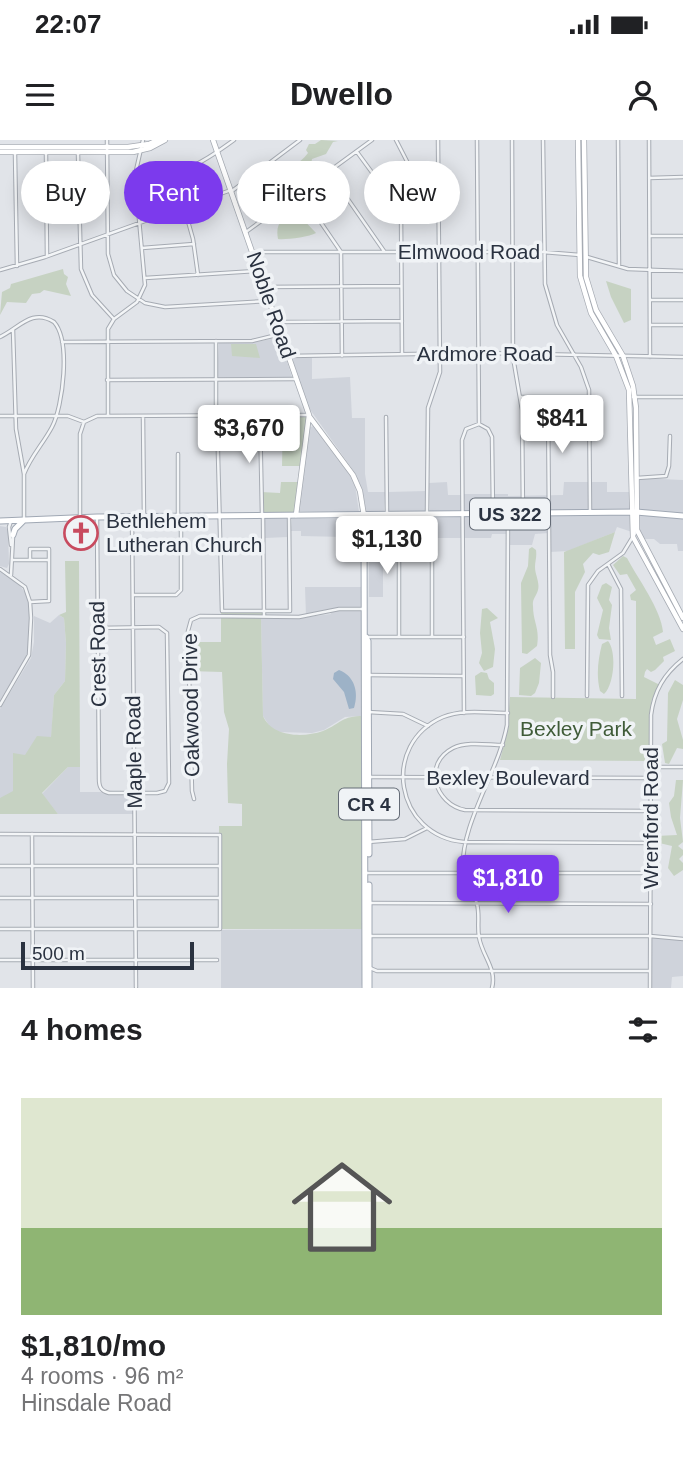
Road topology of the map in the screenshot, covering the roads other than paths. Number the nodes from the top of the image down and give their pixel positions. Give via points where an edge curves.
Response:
1 (44, 140) edge
2 (78, 140) edge
3 (107, 140) edge
4 (158, 140) edge
5 (165, 140) edge
6 (213, 140) edge
7 (234, 140) edge
8 (300, 140) edge
9 (364, 140) edge
10 (372, 140) edge
11 (396, 140) edge
12 (438, 140) edge
13 (477, 140) edge
14 (512, 140) edge
15 (543, 140) edge
16 (578, 140) edge
17 (584, 140) edge
18 (618, 140) edge
19 (649, 140) edge
20 (368, 143) junction
21 (142, 146) edge
22 (78, 149) junction
23 (107, 149) junction
24 (0, 150) edge
25 (15, 150) junction
26 (45, 150) junction
27 (217, 152) junction
28 (357, 152) junction
29 (204, 161) edge
30 (344, 161) edge
31 (407, 161) edge
32 (439, 161) edge
33 (683, 177) edge
34 (649, 178) junction
35 (232, 190) junction
36 (223, 193) edge
37 (350, 202) edge
38 (137, 224) edge
39 (140, 224) edge
40 (189, 224) edge
41 (257, 224) edge
42 (322, 224) edge
43 (439, 224) edge
44 (246, 232) junction
45 (107, 235) junction
46 (650, 236) junction
47 (683, 236) edge
48 (194, 244) junction
49 (79, 245) junction
50 (142, 248) junction
51 (341, 251) junction
52 (384, 251) junction
53 (253, 252) junction
54 (401, 252) junction
55 (543, 252) junction
56 (439, 253) junction
57 (478, 253) junction
58 (513, 253) junction
59 (581, 255) junction
60 (47, 256) junction
61 (16, 266) junction
62 (619, 267) junction
63 (0, 270) edge
64 (650, 270) junction
65 (259, 271) junction
66 (683, 271) edge
67 (198, 275) junction
68 (145, 278) junction
69 (342, 286) junction
70 (401, 286) junction
71 (265, 287) junction
72 (138, 300) junction
73 (650, 300) junction
74 (683, 300) edge
75 (270, 301) junction
76 (114, 319) junction
77 (342, 321) junction
78 (402, 321) junction
79 (276, 322) junction
80 (650, 325) junction
81 (683, 325) edge
82 (13, 330) junction
83 (281, 334) junction
84 (0, 337) edge
85 (62, 341) junction
86 (107, 341) junction
87 (216, 341) junction
88 (440, 353) junction
89 (478, 353) junction
90 (513, 354) junction
91 (402, 355) junction
92 (574, 355) junction
93 (288, 356) junction
94 (342, 356) junction
95 (617, 356) junction
96 (623, 356) junction
97 (650, 357) junction
98 (683, 357) edge
99 (216, 379) junction
100 (296, 379) junction
101 (107, 380) junction
102 (521, 397) junction
103 (548, 397) junction
104 (590, 397) junction
105 (633, 397) junction
106 (683, 397) edge
107 (107, 415) junction
108 (217, 415) junction
109 (260, 415) junction
110 (309, 415) junction
111 (0, 416) edge
112 (15, 416) junction
113 (57, 416) junction
114 (143, 416) junction
115 (386, 417) dead end
116 (84, 422) junction
117 (479, 424) junction
118 (317, 426) junction
119 (307, 428) junction
120 (670, 436) dead end
121 (178, 454) dead end
122 (22, 462) junction
123 (29, 463) junction
124 (24, 474) junction
125 (637, 478) junction
126 (634, 512) junction
127 (550, 513) junction
128 (590, 513) junction
129 (464, 514) junction
130 (493, 514) junction
131 (508, 514) junction
132 (523, 514) junction
133 (262, 515) junction
134 (292, 515) junction
135 (387, 515) junction
136 (399, 515) junction
137 (430, 515) junction
138 (180, 516) junction
139 (220, 516) junction
140 (364, 516) junction
141 (683, 516) edge
142 (97, 517) junction
143 (132, 517) junction
144 (144, 517) junction
145 (80, 518) junction
146 (24, 520) junction
147 (0, 521) edge
148 (11, 521) junction
149 (637, 530) junction
150 (13, 535) junction
151 (633, 537) junction
152 (12, 547) junction
153 (12, 560) junction
154 (30, 560) junction
155 (49, 560) junction
156 (608, 564) junction
157 (0, 569) edge
158 (11, 575) junction
159 (133, 595) junction
160 (30, 602) junction
161 (366, 609) junction
162 (264, 613) junction
163 (683, 618) edge
164 (98, 628) junction
165 (133, 628) junction
166 (683, 629) edge
167 (366, 637) junction
168 (399, 637) junction
169 (432, 637) junction
170 (464, 637) junction
171 (683, 659) edge
172 (366, 675) junction
173 (464, 676) junction
174 (553, 696) dead end
175 (587, 696) dead end
176 (622, 696) dead end
177 (0, 705) edge
178 (366, 712) junction
179 (464, 713) junction
180 (508, 713) junction
181 (428, 726) junction
182 (503, 745) junction
183 (651, 767) junction
184 (683, 767) edge
185 (367, 777) junction
186 (403, 777) junction
187 (435, 777) junction
188 (490, 778) junction
189 (651, 778) junction
190 (134, 793) junction
191 (194, 799) dead end
192 (476, 810) junction
193 (651, 811) junction
194 (427, 828) junction
195 (0, 834) edge
196 (32, 834) junction
197 (135, 834) junction
198 (367, 842) junction
199 (467, 842) junction
200 (650, 843) junction
201 (0, 866) edge
202 (33, 866) junction
203 (135, 866) junction
204 (220, 866) junction
205 (367, 873) junction
206 (463, 873) junction
207 (650, 873) junction
208 (0, 898) edge
209 (33, 898) junction
210 (135, 898) junction
211 (220, 898) junction
212 (367, 903) junction
213 (477, 903) junction
214 (650, 904) junction
215 (0, 929) edge
216 (33, 929) junction
217 (135, 929) junction
218 (367, 936) junction
219 (650, 936) junction
220 (479, 937) junction
221 (683, 938) edge
222 (0, 960) edge
223 (33, 960) junction
224 (135, 960) junction
225 (217, 960) dead end
226 (369, 965) junction
227 (377, 971) junction
228 (493, 971) junction
229 (650, 971) junction
230 (368, 977) junction
231 (136, 987) edge
232 (33, 988) edge
233 (367, 988) edge
234 (492, 988) edge
235 (650, 988) edge

1 - 26 street
2 - 22 street
3 - 23 street
4 - 21 street
5 - 21 street
6 - 27 street, Noble Road
7 - 27 street
8 - 35 street
9 - 20 street
10 - 20 street
11 - 31 street
12 - 32 street
13 - 57 street
14 - 58 street
15 - 55 street
16 - 59 street
17 - 59 street
18 - 62 street
19 - 34 street
20 - 28 street
21 - 23 street
22 - 23 street
22 - 26 street
22 - 49 street
23 - 45 street
24 - 25 street
25 - 26 street
25 - 61 street
26 - 60 street
27 - 29 street
27 - 35 street, Noble Road
28 - 30 street
28 - 54 street via 401,212
33 - 34 street
34 - 46 street
35 - 36 street
35 - 44 street, Noble Road
37 - 52 street
38 - 45 street
39 - 50 street
40 - 48 street
41 - 44 street
42 - 51 street
43 - 56 street
44 - 53 street, Noble Road
45 - 49 street
45 - 72 street via 114,275
46 - 47 street
46 - 64 street
48 - 50 street
48 - 67 street
49 - 60 street
49 - 76 street via 86,283
50 - 68 street
51 - 52 street, Elmwood Road
51 - 53 street, Elmwood Road
51 - 69 street
52 - 54 street, Elmwood Road
53 - 65 street, Noble Road
54 - 56 street, Elmwood Road
54 - 70 street
55 - 58 street, Elmwood Road
55 - 59 street, Elmwood Road
55 - 92 street via 548,299
56 - 57 street, Elmwood Road
56 - 88 street
57 - 58 street, Elmwood Road
57 - 89 street
58 - 90 street
59 - 62 street, Elmwood Road
59 - 95 street via 586,301
59 - 96 street via 592,303
60 - 61 street
61 - 63 street
62 - 64 street, Elmwood Road
64 - 66 street, Elmwood Road
64 - 73 street
65 - 67 street
65 - 71 street, Noble Road
67 - 68 street
68 - 72 street
69 - 70 street
69 - 71 street
69 - 77 street
70 - 78 street
71 - 75 street, Noble Road
72 - 75 street via 165,307
72 - 76 street
73 - 74 street
73 - 80 street
75 - 79 street, Noble Road
76 - 86 street
77 - 78 street
77 - 79 street
77 - 94 street
78 - 91 street
79 - 83 street, Noble Road
80 - 81 street
80 - 97 street
82 - 84 street
82 - 85 street via 29,318 45,317 58,326
82 - 112 street
83 - 87 street via 257,341
83 - 93 street, Noble Road
85 - 86 street
85 - 113 street
86 - 87 street
86 - 101 street
87 - 99 street
88 - 89 street, Ardmore Road
88 - 91 street, Ardmore Road
88 - 137 street via 439,377 427,417
89 - 90 street, Ardmore Road
89 - 117 street
90 - 92 street, Ardmore Road
90 - 102 street
91 - 94 street, Ardmore Road
92 - 95 street, Ardmore Road
92 - 104 street
93 - 94 street, Ardmore Road
93 - 100 street, Noble Road
95 - 96 street, Ardmore Road
95 - 105 street
96 - 97 street, Ardmore Road
96 - 105 street
97 - 98 street, Ardmore Road
99 - 100 street
99 - 101 street
99 - 108 street
100 - 110 street, Noble Road
101 - 107 street
102 - 103 street
102 - 132 street
103 - 104 street
103 - 127 street
104 - 128 street
105 - 106 street
105 - 125 street
105 - 126 street
107 - 114 street
107 - 116 street
108 - 109 street
108 - 114 street
108 - 139 street
109 - 110 street
109 - 133 street
110 - 118 street
110 - 119 street, Noble Road
111 - 112 street
112 - 113 street
112 - 122 street
113 - 116 street
113 - 123 street
114 - 144 street
115 - 135 street
116 - 145 street
117 - 129 street via 463,436
117 - 130 street via 492,437
118 - 119 street
118 - 140 street via 353,475
119 - 134 street, Noble Road
120 - 125 street via 669,472 660,478
121 - 138 street
122 - 123 street
122 - 124 street
123 - 124 street
124 - 146 street
125 - 126 street
126 - 128 main road, US 322
126 - 141 main road, US 322
126 - 149 street
126 - 151 street
127 - 128 main road, US 322
127 - 132 main road, US 322
127 - 174 street
129 - 130 main road, US 322
129 - 137 main road, US 322
129 - 170 street
130 - 131 main road, US 322
131 - 132 main road, US 322
131 - 180 street
133 - 134 main road, US 322
133 - 139 main road, US 322
133 - 162 street
134 - 140 main road, US 322
134 - 162 street via 290,611
135 - 136 main road, US 322
135 - 140 main road, US 322
136 - 137 main road, US 322
136 - 168 street
137 - 169 street
138 - 139 main road, US 322
138 - 144 main road, US 322
138 - 159 street via 181,590
139 - 162 street via 222,611
140 - 161 main road, CR 4
142 - 143 main road, US 322
142 - 145 main road, US 322
142 - 164 street, Crest Road
143 - 144 main road, US 322
143 - 159 street, Maple Road
145 - 146 main road, US 322
146 - 148 main road, US 322
146 - 150 main road
147 - 148 main road, US 322
148 - 150 street
148 - 152 street
149 - 151 street
149 - 163 street
150 - 152 street
151 - 156 street via 623,553
151 - 166 street
152 - 153 street
153 - 154 street
153 - 158 street
154 - 155 street
154 - 155 street via 30,549 49,549
155 - 160 street via 49,601
156 - 175 street via 594,574 587,588
156 - 176 street via 621,589
157 - 158 street
158 - 160 street via 25,587
159 - 165 street, Maple Road
160 - 177 street via 29,655
161 - 162 street, Oakwood Drive via 299,617
161 - 167 main road, CR 4
162 - 191 street, Oakwood Drive via 200,616 189,623
164 - 165 street
164 - 190 street, Crest Road via 99,779 102,790
165 - 190 street, Maple Road
165 - 190 street via 159,627 167,633 169,783 164,791
167 - 168 street
167 - 172 main road, CR 4
168 - 169 street
169 - 170 street
170 - 173 street
171 - 183 street, Wrenford Road via 664,677 654,698
172 - 173 street
172 - 178 main road, CR 4
173 - 179 street
178 - 181 street via 404,714
178 - 185 main road, CR 4
179 - 180 street
179 - 181 street
180 - 182 street
181 - 186 street via 408,751
182 - 187 street via 453,748 439,761
182 - 188 street
183 - 184 street
183 - 189 street, Wrenford Road
185 - 186 street, Bexley Boulevard
185 - 198 main road, CR 4
186 - 187 street, Bexley Boulevard
186 - 194 street via 411,808
187 - 188 street, Bexley Boulevard
187 - 192 street via 447,803
188 - 189 street, Bexley Boulevard
188 - 192 street
189 - 193 street, Wrenford Road
190 - 197 street, Maple Road
192 - 193 street
192 - 199 street
193 - 200 street, Wrenford Road
194 - 198 street via 405,839
194 - 199 street
195 - 196 street
196 - 197 street
196 - 202 street
197 - 203 street, Maple Road
197 - 204 street via 220,835
198 - 205 main road, CR 4
199 - 200 street
199 - 206 street
200 - 207 street, Wrenford Road
201 - 202 street
202 - 203 street
202 - 209 street
203 - 204 street
203 - 210 street, Maple Road
204 - 211 street
205 - 206 street
205 - 212 main road, CR 4
206 - 207 street
206 - 213 street
207 - 214 street, Wrenford Road
208 - 209 street
209 - 210 street
209 - 216 street
210 - 211 street
210 - 217 street, Maple Road
211 - 217 street via 220,929
212 - 213 street
212 - 218 main road, CR 4
213 - 214 street
213 - 220 street
214 - 219 street, Wrenford Road
215 - 216 street
216 - 217 street
216 - 223 street
217 - 224 street, Maple Road
218 - 220 street
218 - 226 main road, CR 4
218 - 233 main road, CR 4
219 - 220 street
219 - 221 street
219 - 229 street, Wrenford Road
220 - 228 street
222 - 223 street
223 - 224 street
223 - 232 street
224 - 225 street
224 - 231 street, Maple Road
226 - 227 street
226 - 230 main road, CR 4
227 - 228 street
227 - 230 street
228 - 229 street
228 - 234 street
229 - 235 street, Wrenford Road
230 - 233 main road, CR 4

